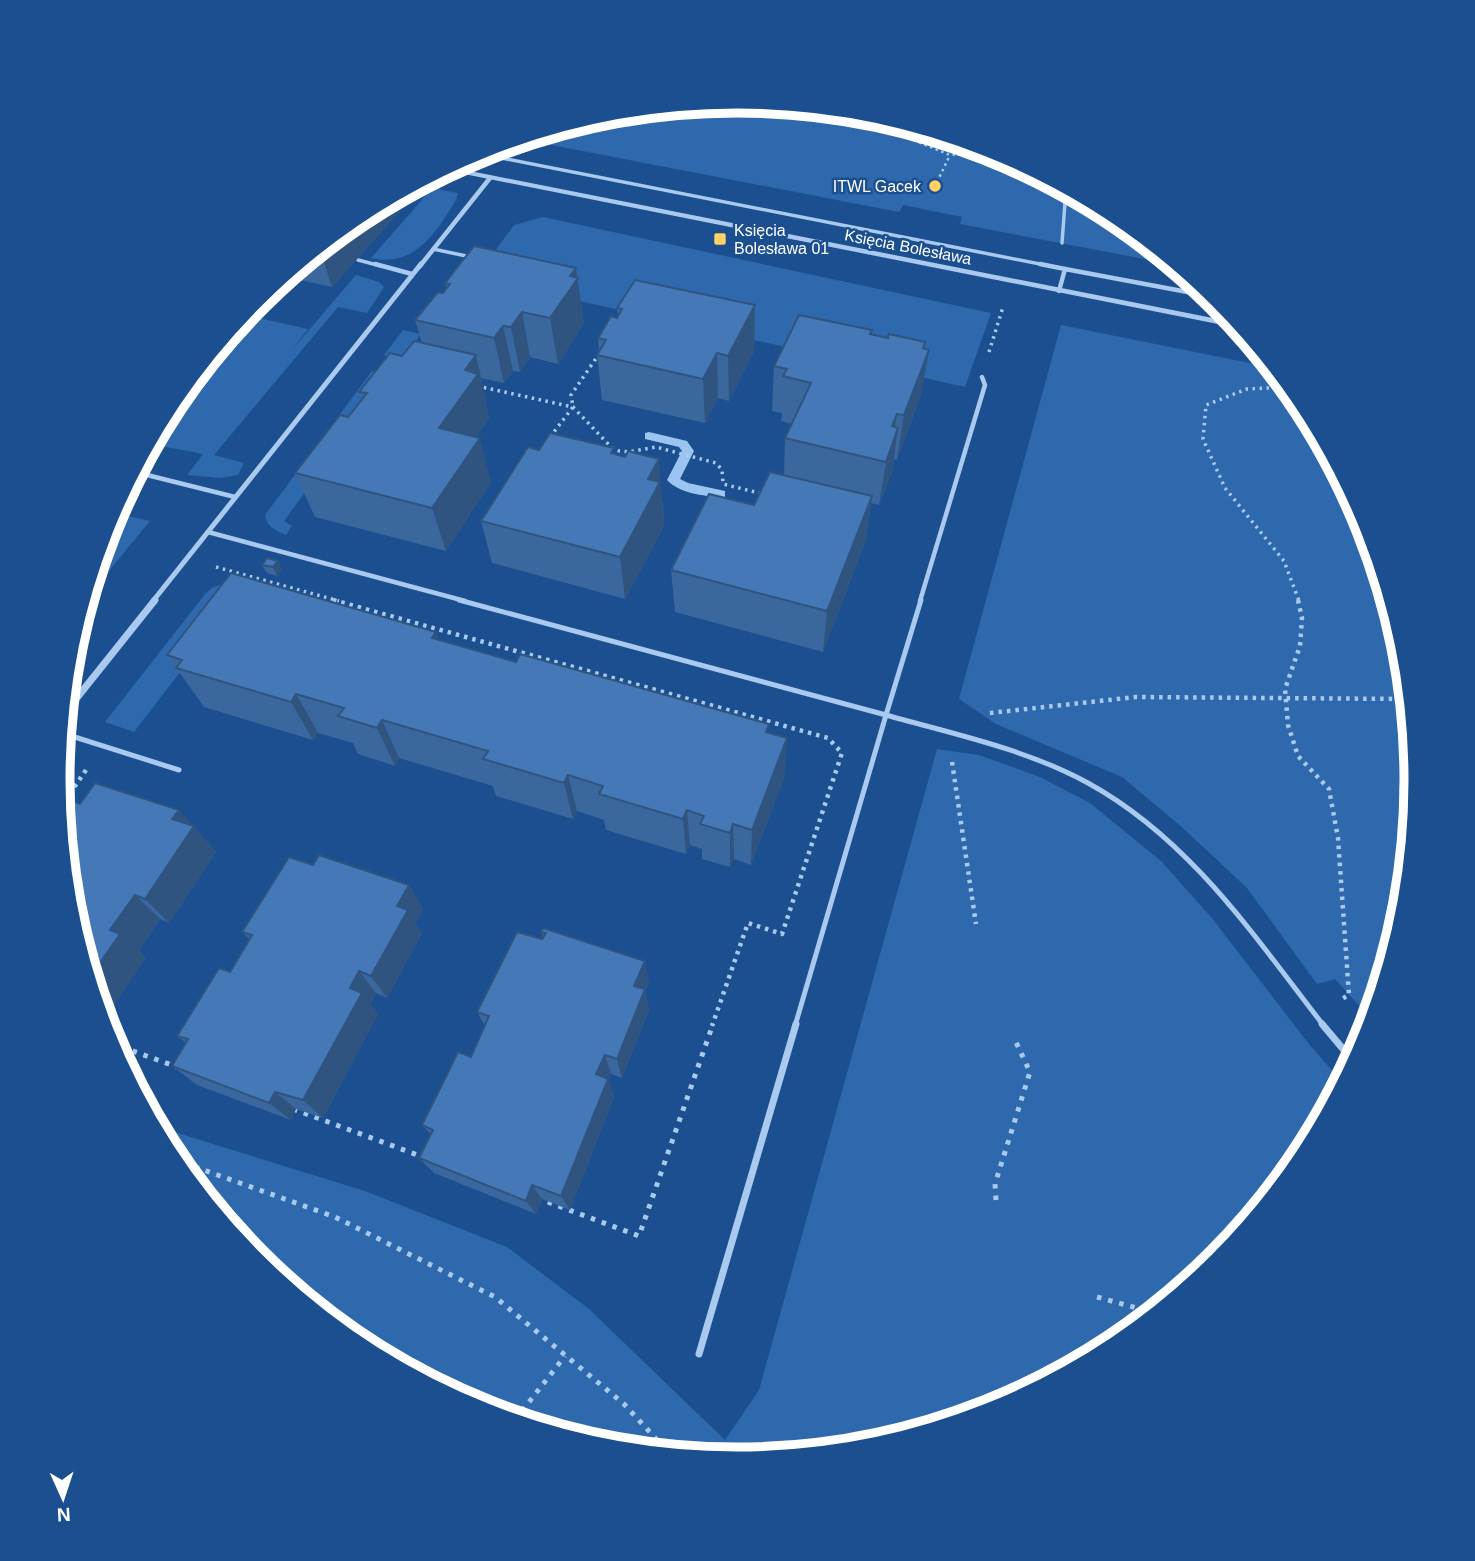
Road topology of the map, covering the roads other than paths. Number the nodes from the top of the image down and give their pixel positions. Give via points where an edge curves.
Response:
1 (498, 158) edge
2 (463, 172) edge
3 (490, 178) junction
4 (1065, 199) edge
5 (1062, 243) dead end
6 (433, 249) junction
7 (477, 259) edge
8 (358, 260) dead end
9 (1065, 269) junction
10 (412, 274) junction
11 (1059, 291) junction
12 (1192, 293) edge
13 (1223, 323) edge
14 (982, 377) road end
15 (145, 474) edge
16 (235, 497) junction
17 (208, 532) junction
18 (75, 700) edge
19 (886, 715) junction
20 (71, 736) edge
21 (180, 770) dead end
22 (1347, 1053) edge
23 (699, 1354) dead end

1 - 9 lane
2 - 3 street, Księcia Bolesława
3 - 6 street
3 - 11 street, Księcia Bolesława
4 - 5 lane
6 - 7 lane
6 - 10 street
8 - 10 lane
9 - 11 lane
9 - 12 lane
10 - 16 street
11 - 13 street, Księcia Bolesława
14 - 19 lane via 985,385
15 - 16 lane
16 - 17 street
17 - 18 street
17 - 19 lane
19 - 22 lane via 1009,750 1066,771 1112,798 1169,842 1232,906
19 - 23 lane
20 - 21 lane

